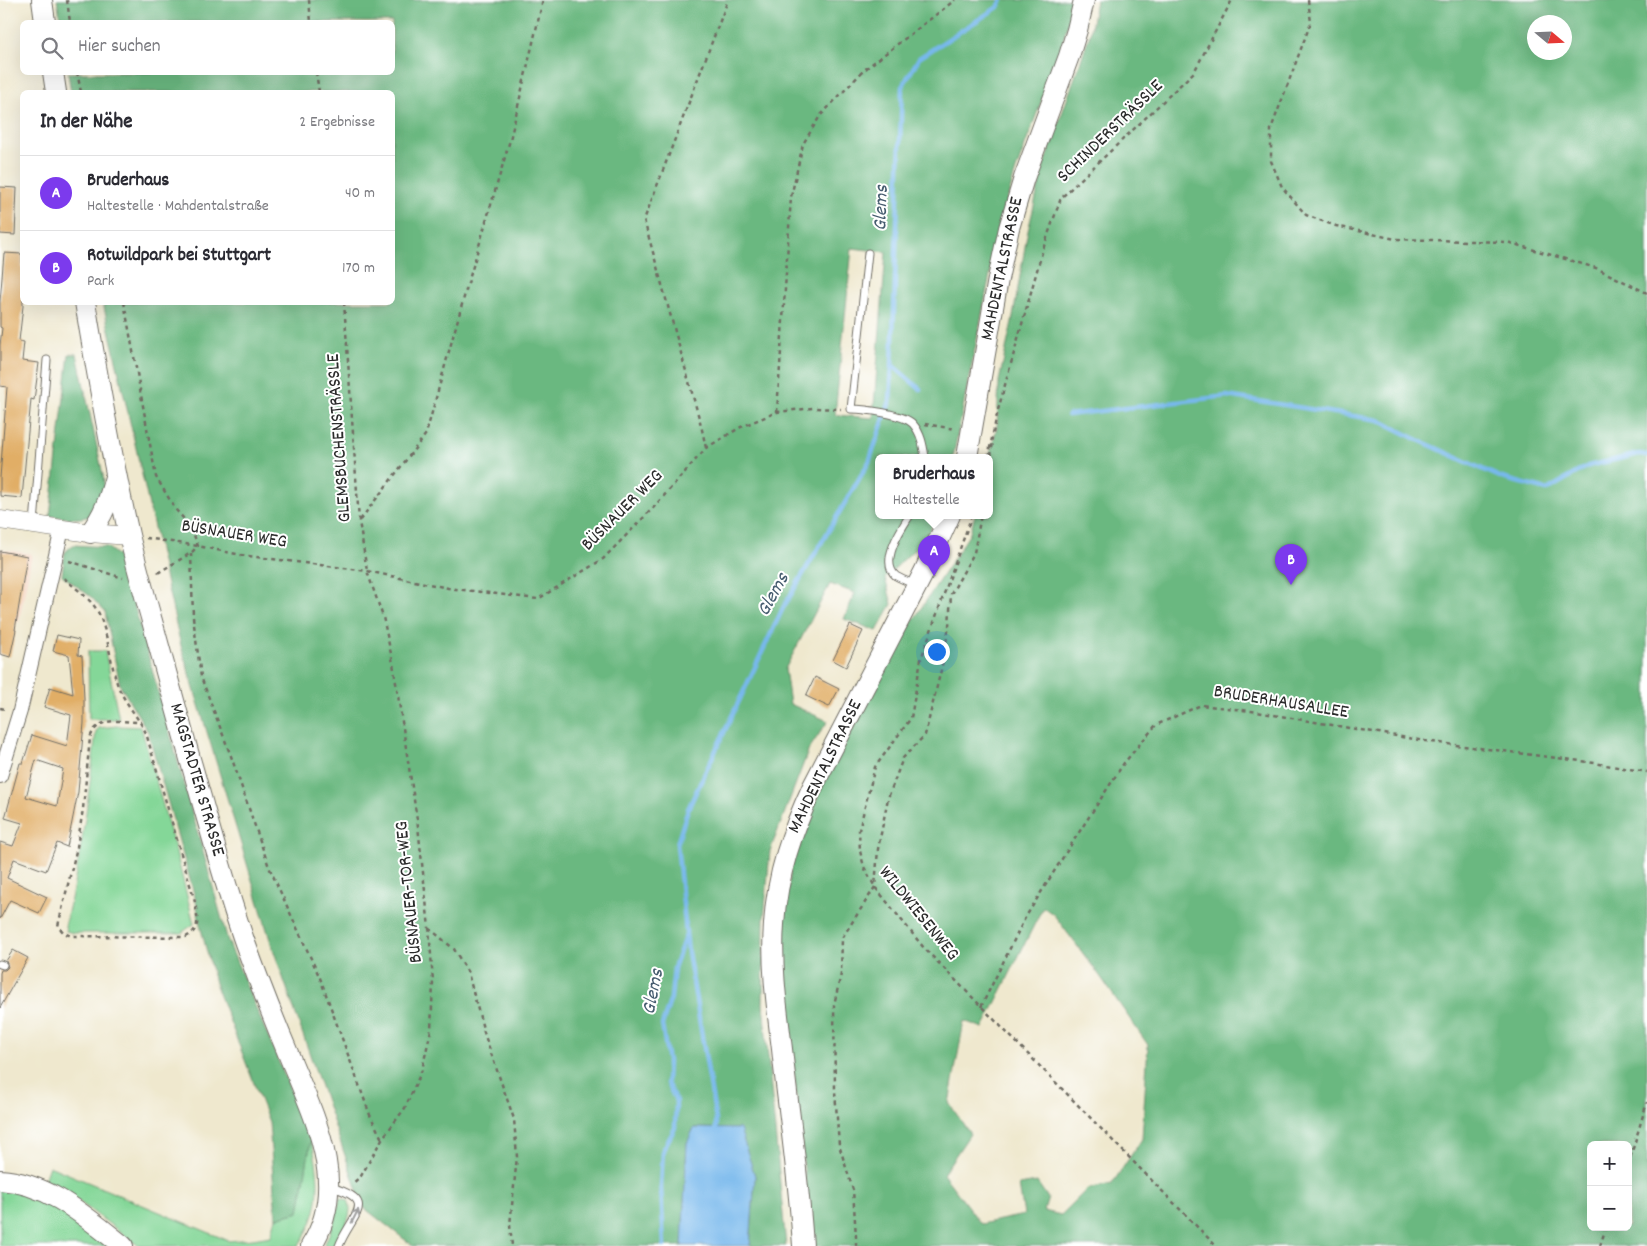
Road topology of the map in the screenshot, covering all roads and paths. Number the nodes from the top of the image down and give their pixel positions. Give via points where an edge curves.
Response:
1 (42, 0) edge
2 (67, 0) edge
3 (309, 0) edge
4 (543, 0) edge
5 (728, 0) edge
6 (955, 0) edge
7 (1084, 0) edge
8 (1232, 0) edge
9 (1308, 0) edge
10 (45, 20) edge
11 (70, 20) edge
12 (311, 20) edge
13 (53, 75) edge
14 (78, 75) edge
15 (316, 75) edge
16 (56, 90) edge
17 (81, 90) edge
18 (319, 90) edge
19 (868, 253) dead end
20 (1647, 293) edge
21 (86, 305) edge
22 (125, 305) edge
23 (344, 305) edge
24 (47, 360) dead end
25 (851, 409) junction
26 (998, 410) junction
27 (777, 412) junction
28 (911, 422) junction
29 (955, 429) dead end
30 (706, 448) junction
31 (924, 454) edge
32 (968, 454) edge
33 (989, 454) edge
34 (992, 454) edge
35 (116, 473) junction
36 (908, 519) edge
37 (948, 519) edge
38 (971, 519) edge
39 (980, 519) edge
40 (0, 520) edge
41 (359, 521) junction
42 (34, 525) junction
43 (62, 529) junction
44 (90, 533) junction
45 (129, 536) junction
46 (198, 546) junction
47 (191, 553) junction
48 (69, 561) dead end
49 (53, 569) junction
50 (367, 571) junction
51 (156, 574) dead end
52 (123, 578) dead end
53 (917, 586) junction
54 (141, 722) junction
55 (1647, 772) edge
56 (0, 776) edge
57 (875, 887) junction
58 (429, 928) junction
59 (981, 1008) junction
60 (1647, 1102) edge
61 (382, 1139) junction
62 (1632, 1152) edge
63 (0, 1180) edge
64 (336, 1188) junction
65 (1605, 1231) edge
66 (123, 1246) edge
67 (311, 1246) edge
68 (339, 1246) edge
69 (512, 1246) edge
70 (803, 1246) edge
71 (856, 1246) edge
72 (1216, 1246) edge
73 (1600, 1246) edge

1 - 10 main road
2 - 11 path
3 - 12 path
4 - 41 path via 510,140 426,434
5 - 30 path via 644,220
6 - 27 path via 864,70 820,116 802,144 791,197
7 - 32 main road, MAHDENTALSTRASSE via 1078,30 1009,228
8 - 26 path, SCHINDERSTRÄSSLE via 1194,72 1061,198 1043,249
9 - 20 path via 1311,22 1271,129 1270,161 1282,187 1306,215 1336,226 1395,239 1507,242 1596,268
13 - 16 main road
14 - 17 path
15 - 18 path
19 - 25 lane
21 - 35 main road, MAGSTADTER STRASSE
22 - 46 path via 156,478 176,510 192,527
23 - 41 path, GLEMSBUCHENSTRÄSSLE
24 - 42 lane
25 - 27 path, BÜSNAUER WEG via 813,408
25 - 28 lane via 866,409
26 - 33 path
26 - 34 path
27 - 30 path, BÜSNAUER WEG via 741,427
28 - 29 path
28 - 31 lane via 919,433
30 - 50 path, BÜSNAUER WEG via 603,559 538,599 448,588
35 - 44 main road via 107,506
35 - 45 main road, MAGSTADTER STRASSE
36 - 53 lane via 891,550 890,563 895,575
37 - 53 main road, MAHDENTALSTRASSE
38 - 57 path, WILDWIESENWEG via 921,658 911,718 875,767 859,830 864,867
39 - 57 path via 974,553 951,594 942,666 925,735 903,758 888,798 878,849
40 - 42 street
41 - 50 path, GLEMSBUCHENSTRÄSSLE
42 - 43 street
43 - 44 street
43 - 49 street
44 - 45 street
45 - 46 path, BÜSNAUER WEG
45 - 64 main road, MAGSTADTER STRASSE via 231,900 270,1010 316,1122
46 - 47 path
46 - 50 path, BÜSNAUER WEG via 241,555
47 - 51 path
47 - 61 path via 193,617 201,677 269,867 320,978 370,1115
48 - 52 path
49 - 54 path via 99,613 118,685
49 - 56 street via 20,711
50 - 58 path, BÜSNAUER-TOR-WEG via 383,617 393,662 418,826
53 - 70 main road, MAHDENTALSTRASSE via 805,803 788,846 777,898 773,976
54 - 54 path via 195,902 198,924 194,933 186,937 71,936 58,926 84,809 90,738 98,724
55 - 59 path, BRUDERHAUSALLEE via 1201,705 1156,725 1124,763 1025,918
57 - 59 path, WILDWIESENWEG via 924,948
57 - 71 path via 842,938 841,974 834,1005 839,1145 853,1190
58 - 61 path, BÜSNAUER-TOR-WEG via 433,982 431,1030 422,1070 405,1108
58 - 69 path via 454,949 468,973 485,1036 514,1118 517,1157 510,1225
59 - 72 path, WILDWIESENWEG
60 - 62 path
61 - 64 path, BÜSNAUER-TOR-WEG via 362,1176
63 - 66 main road via 48,1192
64 - 67 main road, MAGSTADTER STRASSE
68 -> 64 lane via 359,1205 356,1197
65 - 73 path

